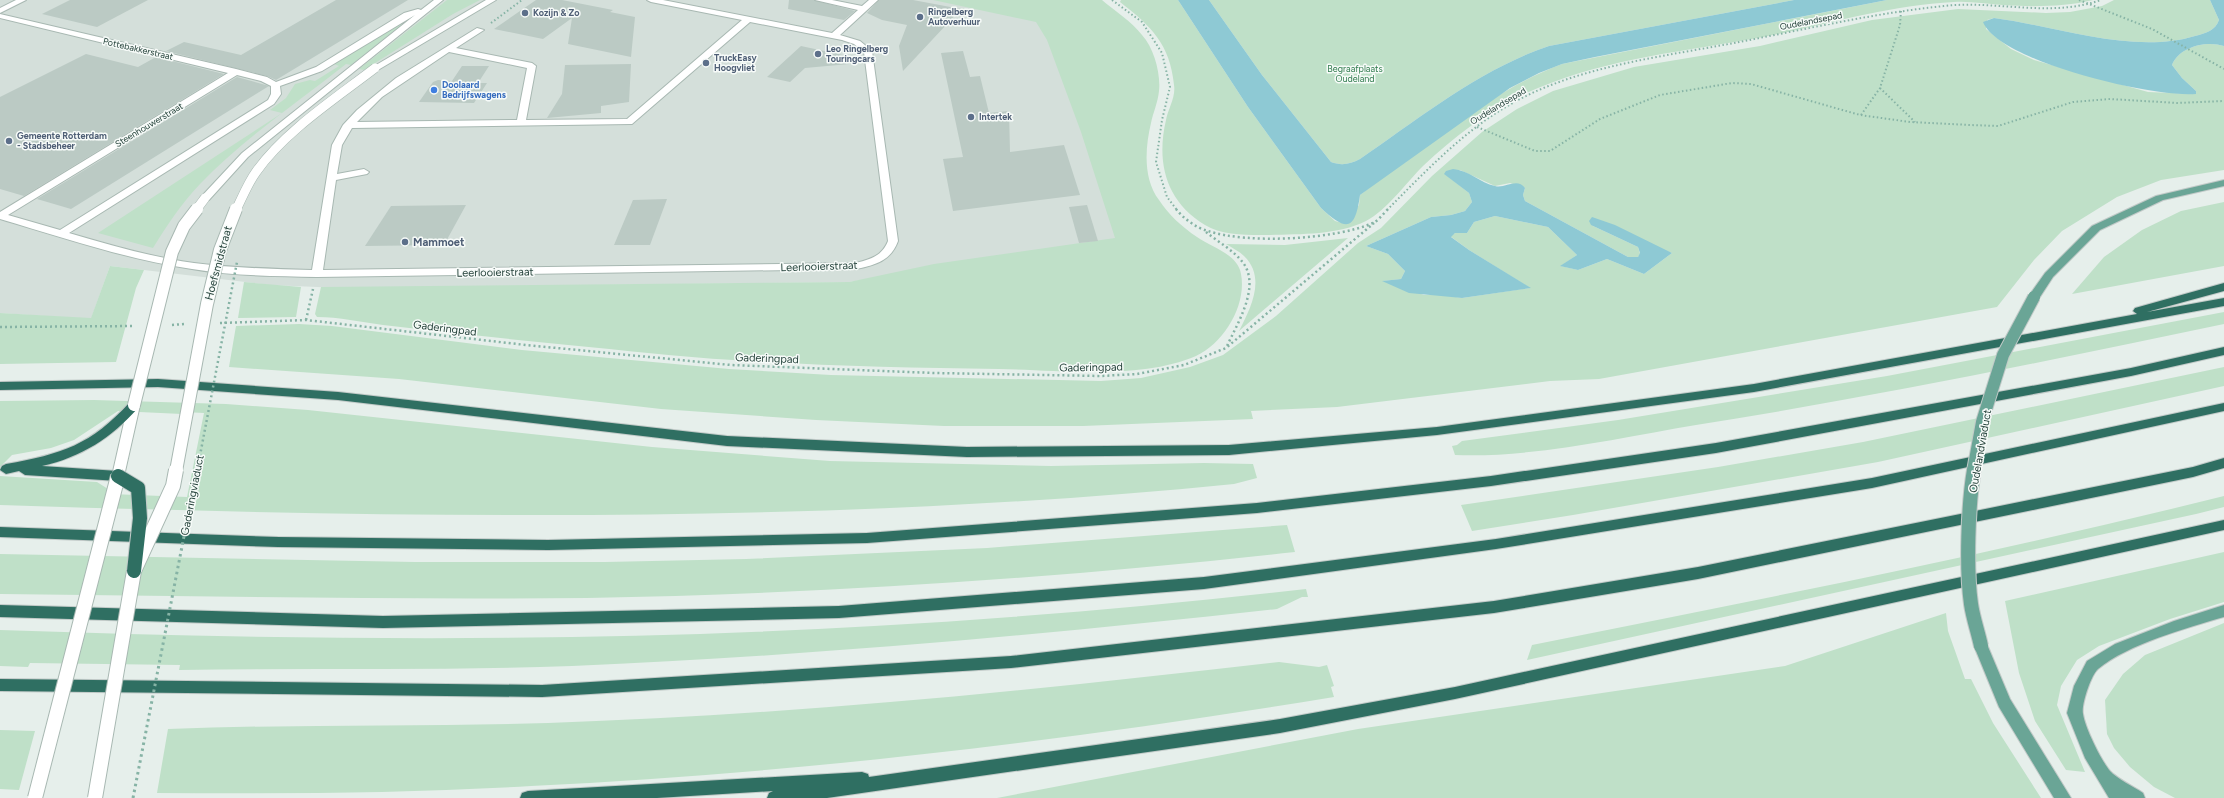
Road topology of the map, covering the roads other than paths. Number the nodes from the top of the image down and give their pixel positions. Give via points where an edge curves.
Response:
1 (22, 0) edge
2 (439, 0) edge
3 (492, 0) edge
4 (651, 0) edge
5 (819, 0) edge
6 (874, 0) edge
7 (684, 3) edge
8 (431, 6) junction
9 (865, 9) junction
10 (0, 11) edge
11 (0, 16) edge
12 (748, 19) junction
13 (480, 30) road end
14 (834, 36) junction
15 (448, 49) junction
16 (236, 72) junction
17 (275, 85) junction
18 (521, 123) junction
19 (348, 125) junction
20 (364, 172) dead end
21 (332, 178) junction
22 (2224, 183) edge
23 (0, 216) edge
24 (61, 234) junction
25 (317, 274) junction
26 (2224, 287) edge
27 (2224, 302) edge
28 (2068, 331) junction
29 (2224, 351) edge
30 (0, 386) edge
31 (134, 404) junction
32 (2224, 407) edge
33 (2224, 463) edge
34 (3, 469) edge
35 (118, 476) junction
36 (2224, 525) edge
37 (0, 532) edge
38 (134, 571) junction
39 (0, 611) edge
40 (2224, 611) edge
41 (0, 685) edge
42 (951, 774) junction
43 (2103, 775) junction
44 (35, 798) edge
45 (95, 798) edge
46 (528, 798) edge
47 (775, 798) edge
48 (2063, 798) edge
49 (2118, 798) edge
50 (2138, 798) edge

1 - 10 street
2 - 8 street
3 - 38 street, Hoefsmidstraat, bridge via 375,68 315,114 269,156 255,174 231,218 220,250 207,304 173,486
4 - 7 street, Leerlooierstraat
5 - 9 street
6 - 9 street
7 - 12 street, Leerlooierstraat
8 - 17 street via 407,15 311,74
8 - 31 street, bridge via 245,155 205,198 184,226 172,252
9 - 14 street
11 - 16 street, Pottebakkerstraat
12 - 14 street, Leerlooierstraat
12 - 18 street via 629,122
13 - 15 street
14 - 25 street, Leerlooierstraat via 855,41 868,51 893,241 890,251 879,259 856,266
15 - 18 street via 532,66
15 - 19 street via 394,84
16 - 17 street, Pottebakkerstraat via 264,79
16 - 23 street, Steenhouwerstraat
17 - 24 street via 276,94 271,102
18 - 19 street
19 - 21 street via 337,145
20 - 21 street
21 - 25 street
22 - 48 main road, Oudelandviaduct, bridge via 2160,198 2117,217 2096,228 2048,275 2003,355 1982,422 1972,486 1969,558 1971,603 1981,646 2004,702
23 - 24 street, Steenhouwerstraat
24 - 25 street, Leerlooierstraat via 125,253 193,266
26 - 28 highway
27 - 28 highway
28 - 30 highway via 1762,387 1602,410 1437,431 1229,450 967,452 727,441 338,396 158,383
29 - 37 highway via 2131,372 1716,448 1491,481 1249,509 867,538 548,545 278,542
31 - 34 highway via 114,427 87,446 50,461
31 - 35 street
32 - 39 highway via 1872,484 1496,544 1204,583 839,612 383,622
33 - 41 highway via 2147,482 1713,570 1494,607 1011,662 542,691
34 - 35 highway
35 - 38 highway, bridge via 138,488 140,518
35 - 44 street, bridge
36 - 42 highway via 1455,693 1280,726
38 - 45 street, bridge
40 - 43 main road via 2120,648 2092,665 2081,686 2075,713 2090,753
42 - 46 highway
42 - 47 highway
43 - 49 main road
43 - 50 main road

